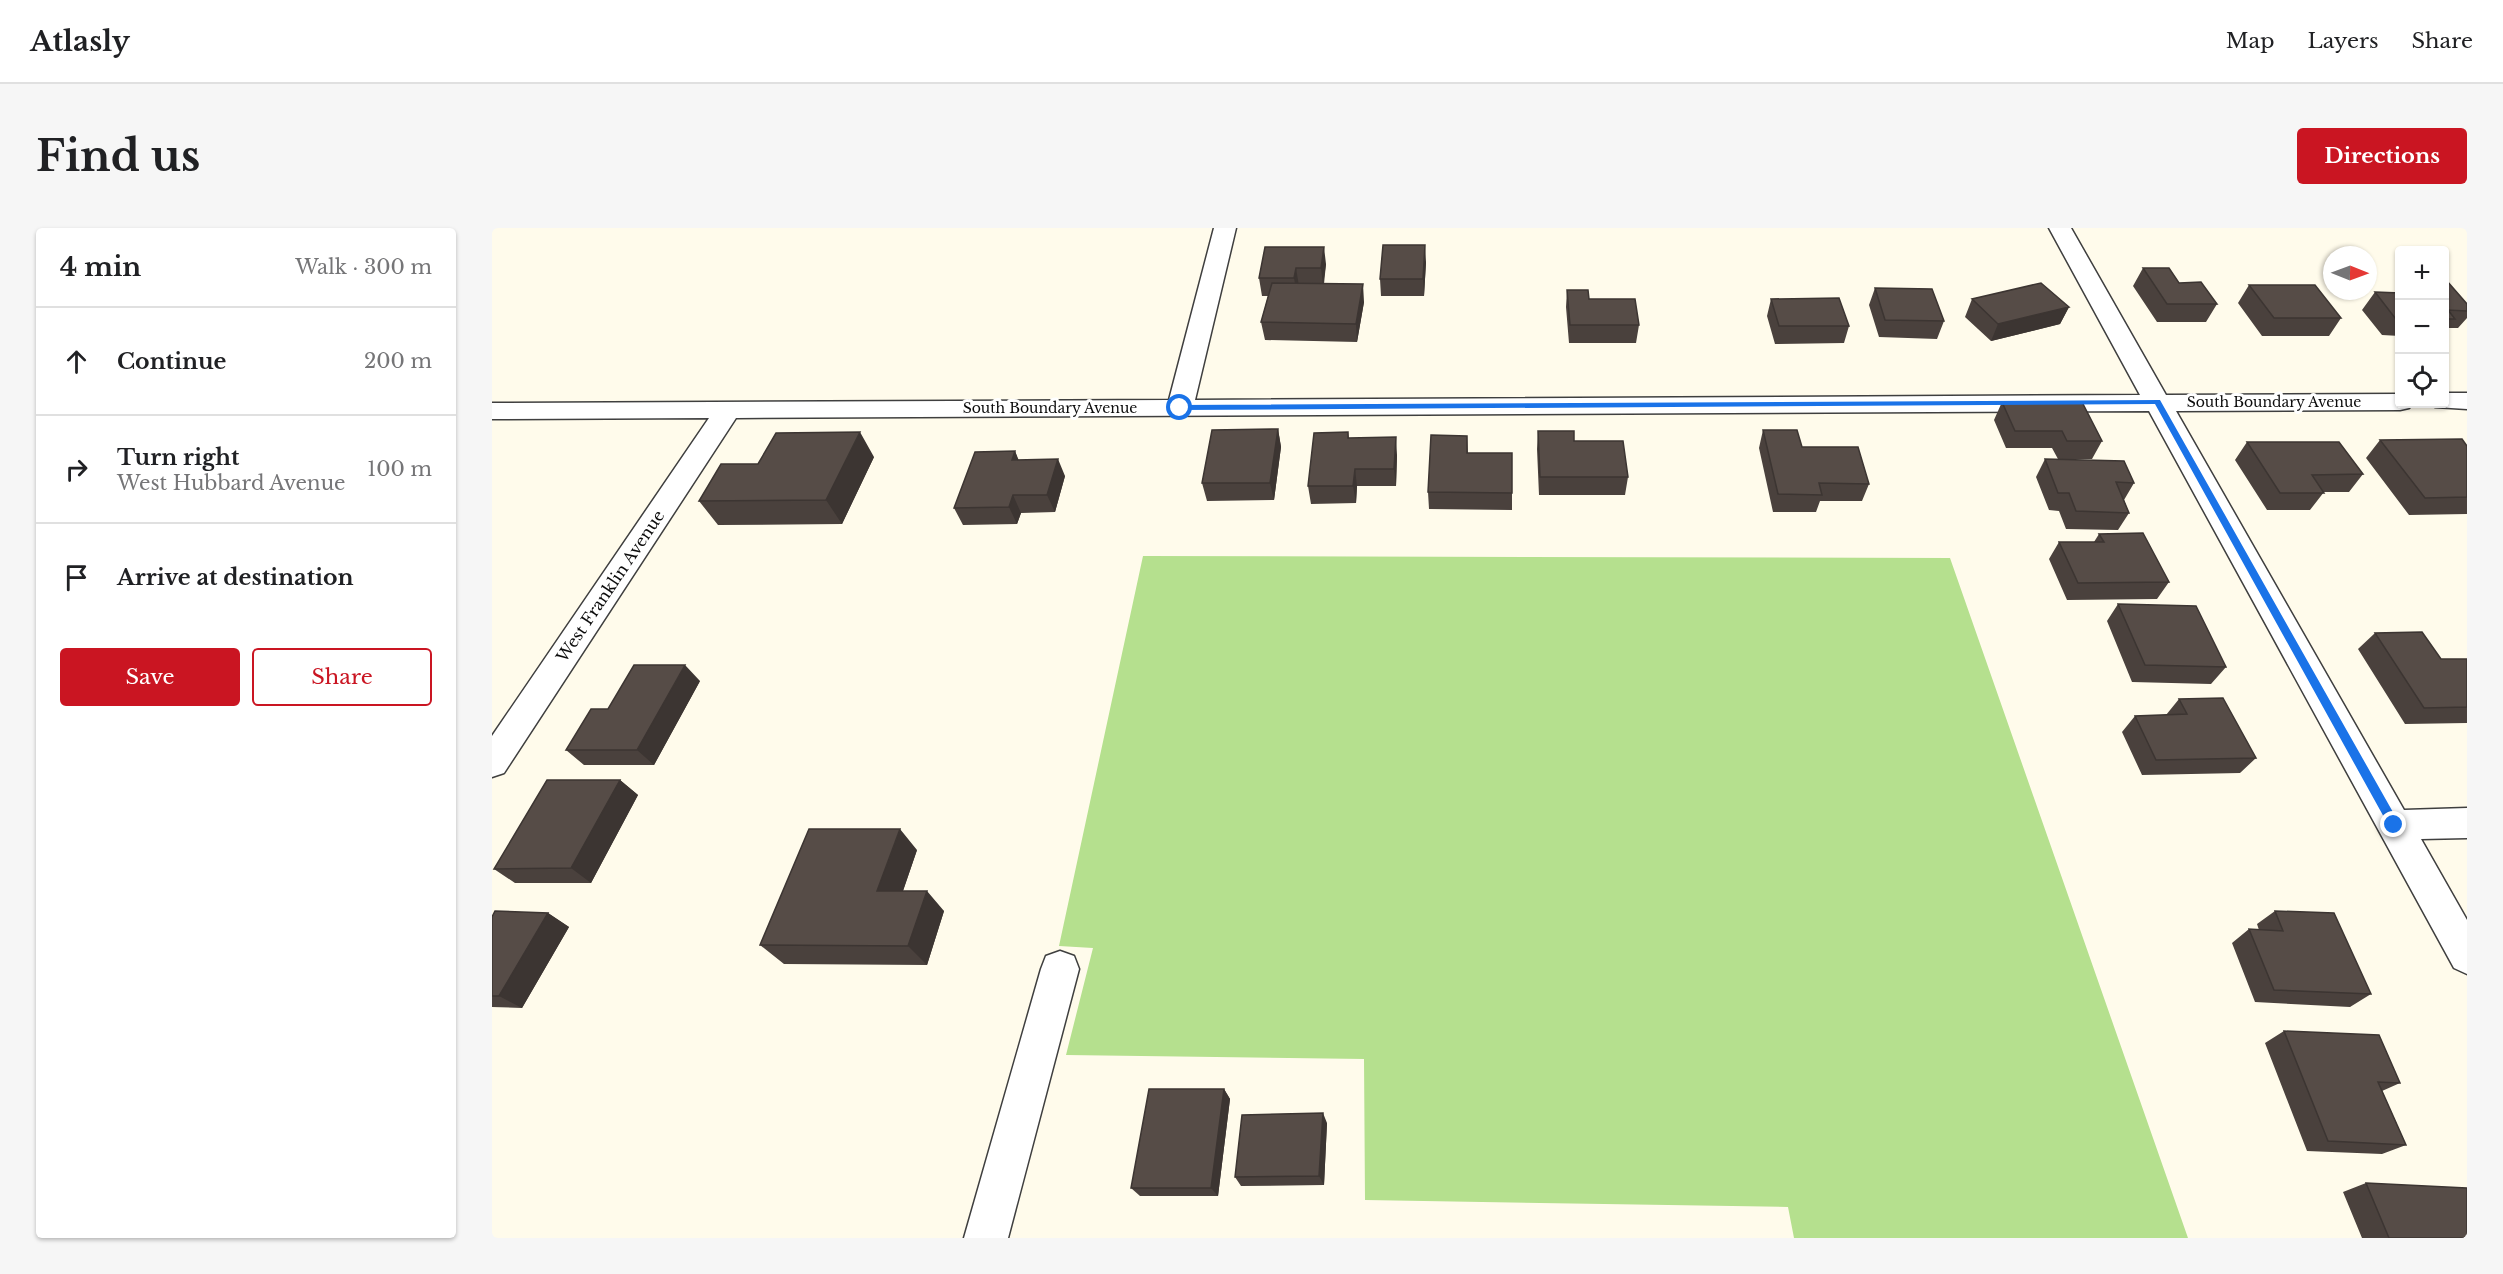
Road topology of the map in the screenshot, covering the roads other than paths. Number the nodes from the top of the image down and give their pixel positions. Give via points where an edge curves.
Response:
1 (1225, 228) edge
2 (2060, 228) edge
3 (2449, 401) edge
4 (2467, 401) edge
5 (2157, 402) junction
6 (2395, 402) edge
7 (1180, 408) junction
8 (728, 410) junction
9 (492, 411) edge
10 (492, 763) edge
11 (2467, 823) edge
12 (2394, 825) junction
13 (2467, 956) edge
14 (1060, 969) dead end
15 (987, 1238) edge

1 - 7 street
2 - 5 street
3 - 4 street
5 - 6 street, South Boundary Avenue
5 - 7 street, South Boundary Avenue
5 - 12 street
7 - 8 street, South Boundary Avenue
8 - 9 street, South Boundary Avenue
8 - 10 street, West Franklin Avenue
11 - 12 street
12 - 13 street
14 - 15 street

